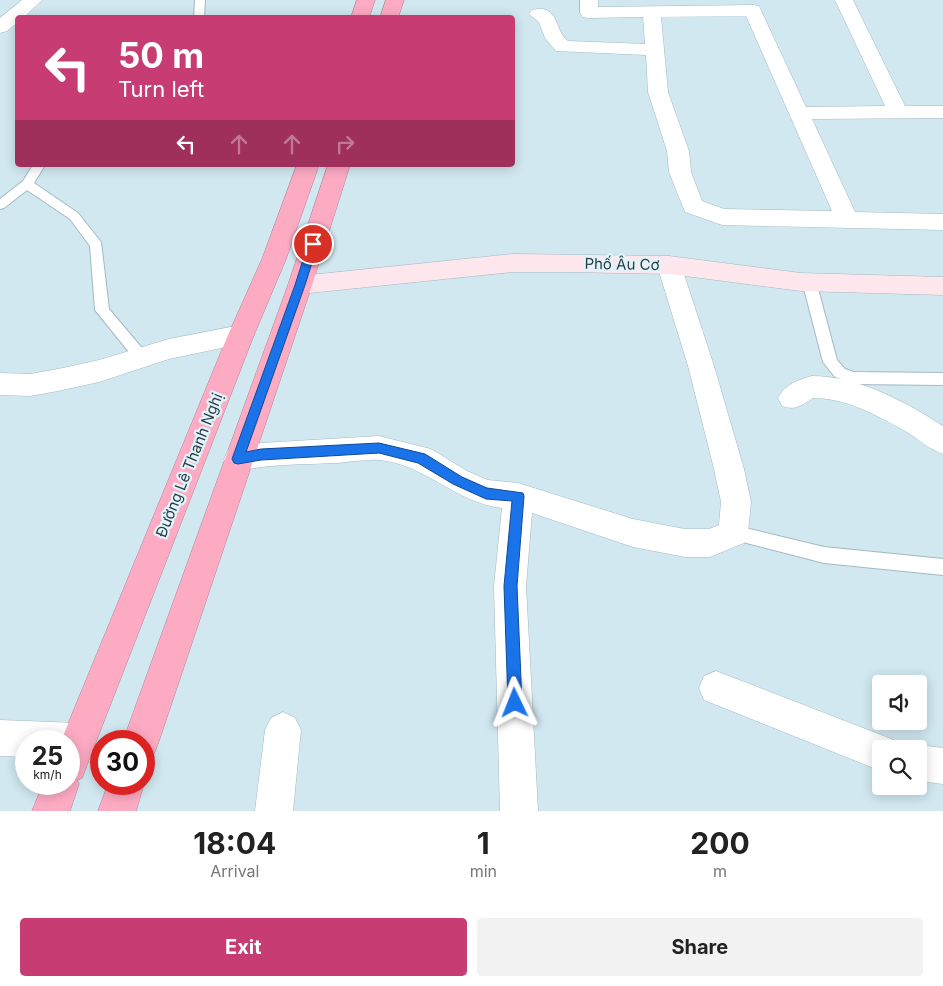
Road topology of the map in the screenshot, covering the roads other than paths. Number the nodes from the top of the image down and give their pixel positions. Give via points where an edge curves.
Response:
1 (33, 0) edge
2 (200, 0) edge
3 (366, 0) edge
4 (395, 0) edge
5 (589, 0) edge
6 (844, 0) edge
7 (652, 12) junction
8 (538, 14) dead end
9 (17, 15) edge
10 (199, 15) edge
11 (361, 15) edge
12 (390, 15) edge
13 (15, 17) edge
14 (5, 26) edge
15 (655, 50) junction
16 (799, 112) junction
17 (898, 112) junction
18 (943, 112) edge
19 (38, 167) edge
20 (307, 167) edge
21 (338, 167) edge
22 (27, 184) junction
23 (0, 205) edge
24 (847, 220) junction
25 (943, 222) edge
26 (669, 265) junction
27 (304, 274) junction
28 (809, 281) junction
29 (943, 286) edge
30 (241, 335) junction
31 (142, 358) junction
32 (943, 379) edge
33 (0, 384) edge
34 (792, 398) dead end
35 (943, 442) edge
36 (238, 459) junction
37 (518, 496) junction
38 (733, 533) junction
39 (943, 567) edge
40 (716, 688) dead end
41 (145, 730) edge
42 (283, 730) dead end
43 (80, 736) edge
44 (0, 738) edge
45 (15, 741) edge
46 (872, 749) edge
47 (927, 764) edge
48 (943, 766) edge
49 (58, 795) edge
50 (122, 795) edge
51 (51, 811) edge
52 (117, 811) edge
53 (274, 811) edge
54 (519, 811) edge

1 - 9 street
2 - 10 lane
3 - 11 highway
4 - 12 highway
5 - 7 street via 589,13
6 - 17 street
7 - 15 street
7 - 16 street via 753,10
8 - 15 street via 546,16 552,36 563,47
13 - 14 street
15 - 24 street via 658,92 693,206 722,216
16 - 17 street
16 - 24 street
17 - 18 street
19 - 22 lane
20 - 30 highway, Đường Lê Thanh Nghị via 289,222
21 - 27 highway
22 - 23 lane
22 - 31 lane via 74,216 96,245 102,310
24 - 25 street
26 - 27 street, Phố Âu Cơ via 513,263
26 - 28 street, Phố Âu Cơ
26 - 38 street via 702,366 729,469 736,502
27 - 36 highway
28 - 29 street, Phố Âu Cơ
28 - 32 lane via 830,362 840,373 853,378
30 - 31 street
30 - 43 highway, Đường Lê Thanh Nghị
31 - 33 street via 58,380 30,385
34 - 35 street via 801,390 814,387 832,389 893,410 929,430
36 - 37 street via 379,448 421,458 486,493
36 - 41 highway
37 - 38 street via 633,533 685,543 710,543
37 - 54 street via 510,586
38 - 39 lane via 824,555
40 - 46 street
42 - 53 street
44 - 45 street
47 - 48 street
49 - 51 highway
50 - 52 highway

